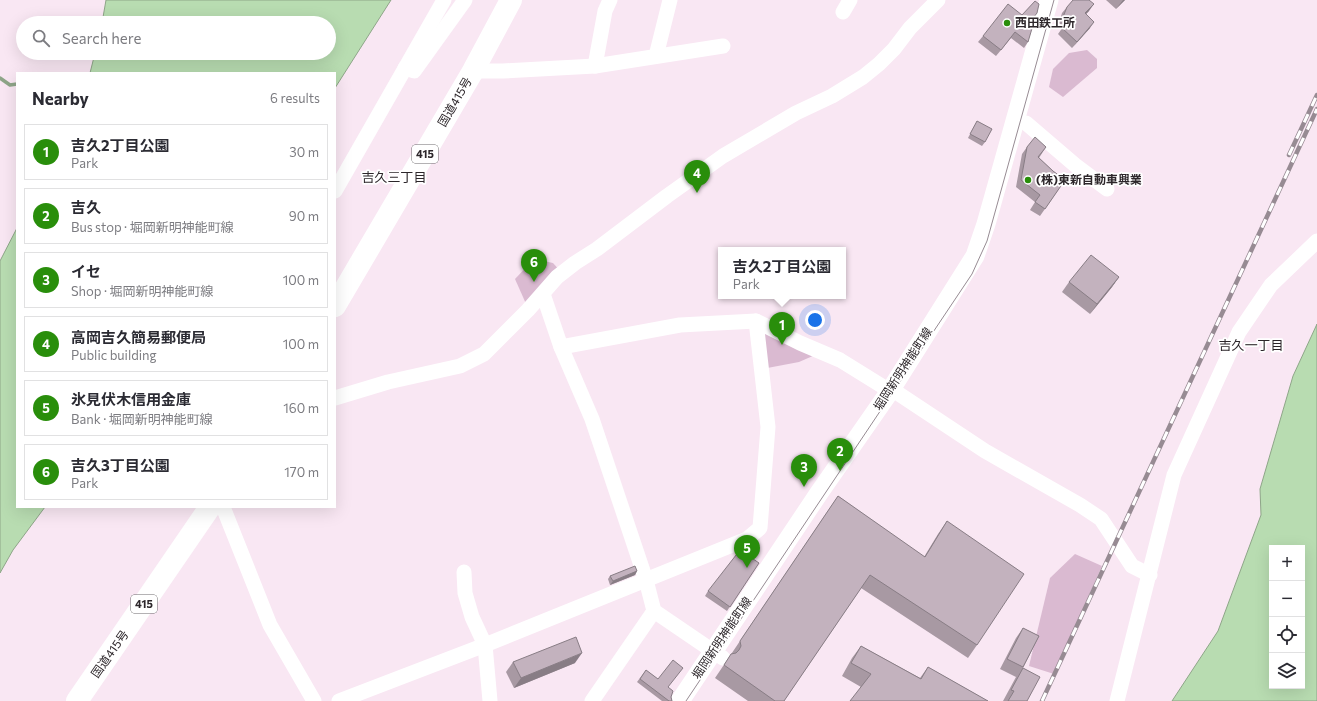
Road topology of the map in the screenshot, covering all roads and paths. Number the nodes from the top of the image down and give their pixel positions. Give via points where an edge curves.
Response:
1 (444, 0) edge
2 (465, 0) edge
3 (511, 0) edge
4 (610, 0) edge
5 (670, 0) edge
6 (938, 0) edge
7 (1049, 0) edge
8 (1060, 0) edge
9 (724, 46) dead end
10 (656, 56) junction
11 (595, 66) junction
12 (405, 68) junction
13 (473, 71) junction
14 (1026, 123) junction
15 (336, 189) edge
16 (1107, 189) dead end
17 (1317, 241) edge
18 (543, 294) junction
19 (336, 304) edge
20 (756, 321) junction
21 (561, 347) junction
22 (894, 393) junction
23 (336, 398) edge
24 (209, 508) edge
25 (223, 508) edge
26 (464, 572) dead end
27 (1150, 574) junction
28 (646, 580) junction
29 (654, 611) junction
30 (485, 645) junction
31 (718, 654) junction
32 (77, 701) edge
33 (314, 701) edge
34 (339, 701) edge
35 (490, 701) edge
36 (592, 701) edge
37 (680, 701) edge
38 (694, 701) edge
39 (1117, 701) edge

1 - 12 street
2 - 12 street via 414,71
3 - 13 highway, 国道415号 / 415
4 - 11 street via 605,11
5 - 10 street
6 - 18 street via 879,64 863,77 723,156 597,249 574,263
7 - 22 main road, 堀岡新明神能町線 via 981,243
8 - 14 main road, 堀岡新明神能町線
9 - 10 street
10 - 11 street
11 - 13 street
12 - 15 street
13 - 19 highway, 国道415号 / 415
14 - 16 street
14 - 22 main road, 堀岡新明神能町線 via 984,263
17 - 27 street via 1271,285 1239,332 1174,475
18 - 21 street
18 - 23 street via 484,354 460,366 388,382
20 - 21 street via 680,325
20 - 22 street via 840,360
20 - 28 street via 768,427 760,528 747,539
21 - 28 street via 592,419
22 - 27 street via 985,451 1101,519 1132,566
22 - 31 main road, 堀岡新明神能町線 via 832,493
24 - 32 highway, 国道415号 / 415
25 - 33 street via 270,625
26 - 30 street via 465,593 472,617
27 - 39 street
28 - 29 street
28 - 30 street
29 - 31 street
29 - 36 street
30 - 34 street
30 - 35 street
31 - 37 main road, 堀岡新明神能町線
31 - 38 main road, 堀岡新明神能町線

